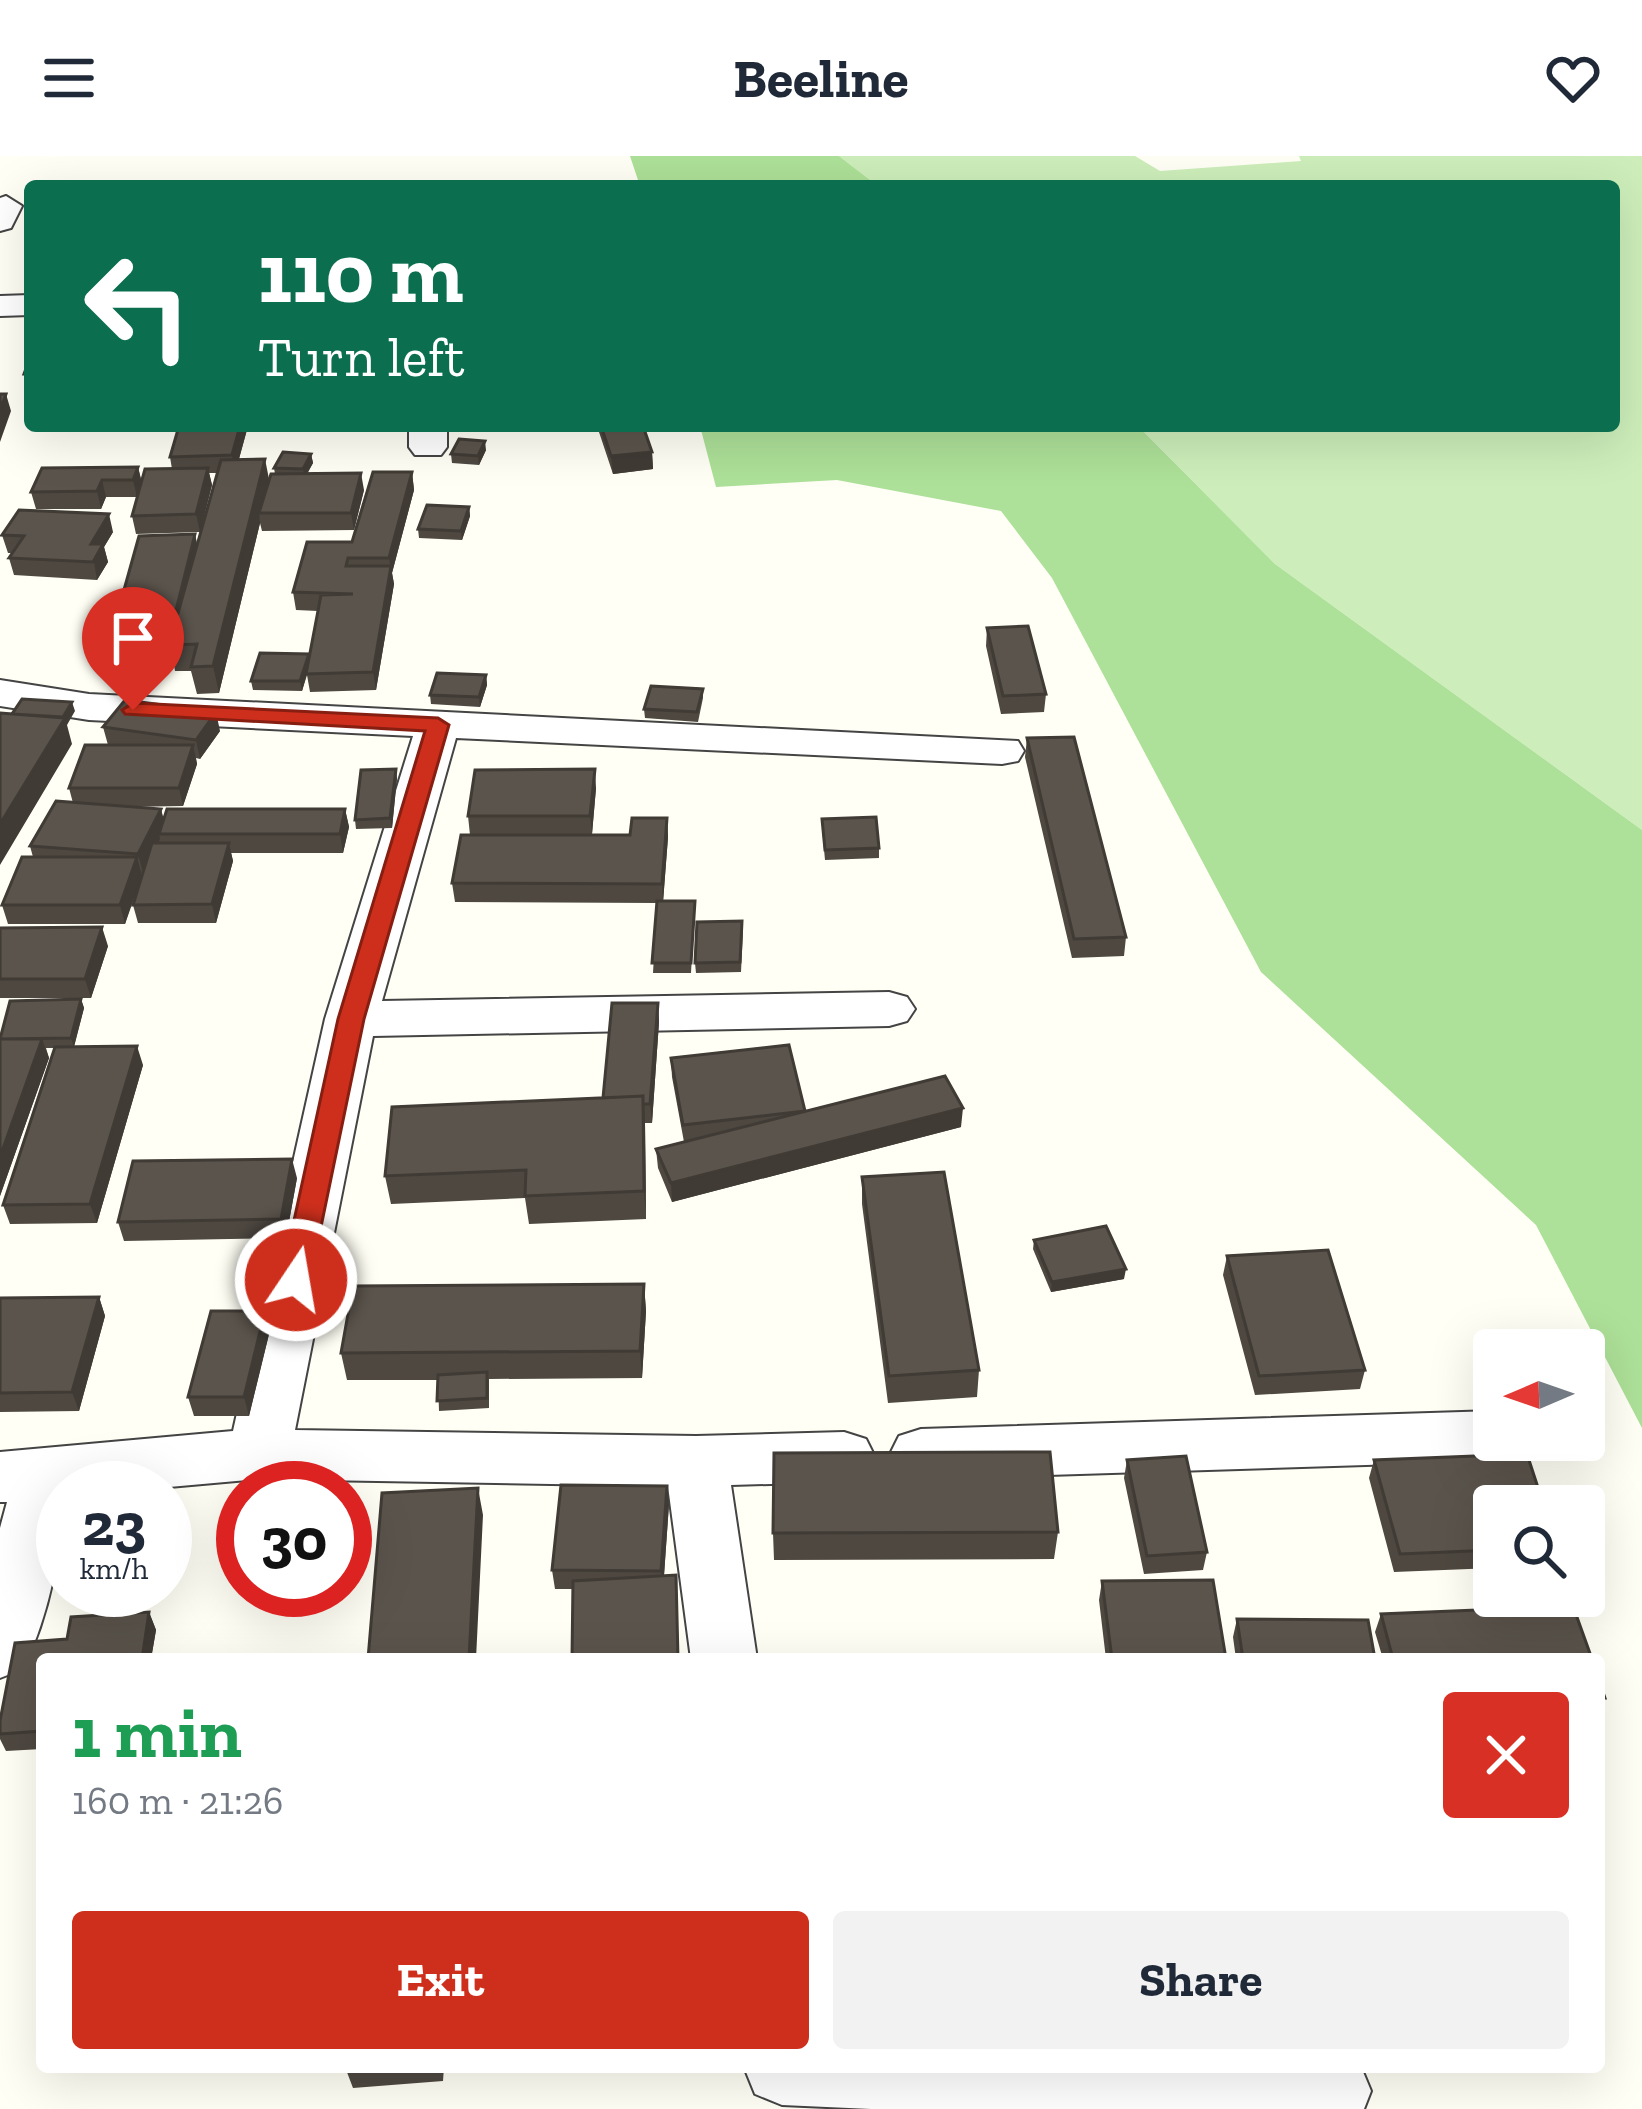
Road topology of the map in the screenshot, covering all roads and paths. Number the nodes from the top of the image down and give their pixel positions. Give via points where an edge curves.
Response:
1 (0, 693) edge
2 (438, 725) junction
3 (1002, 752) dead end
4 (889, 1009) dead end
5 (351, 1019) junction
6 (1473, 1437) edge
7 (259, 1454) junction
8 (696, 1461) junction
9 (23, 1475) edge
10 (0, 1648) edge
11 (723, 1653) edge
12 (920, 2073) edge
13 (1333, 2091) dead end

1 - 2 street via 89,707
2 - 3 street
2 - 5 street
4 - 5 street
5 - 7 street
6 - 8 street
7 - 8 street
7 - 9 street
8 - 11 street
9 - 10 street
12 - 13 street

